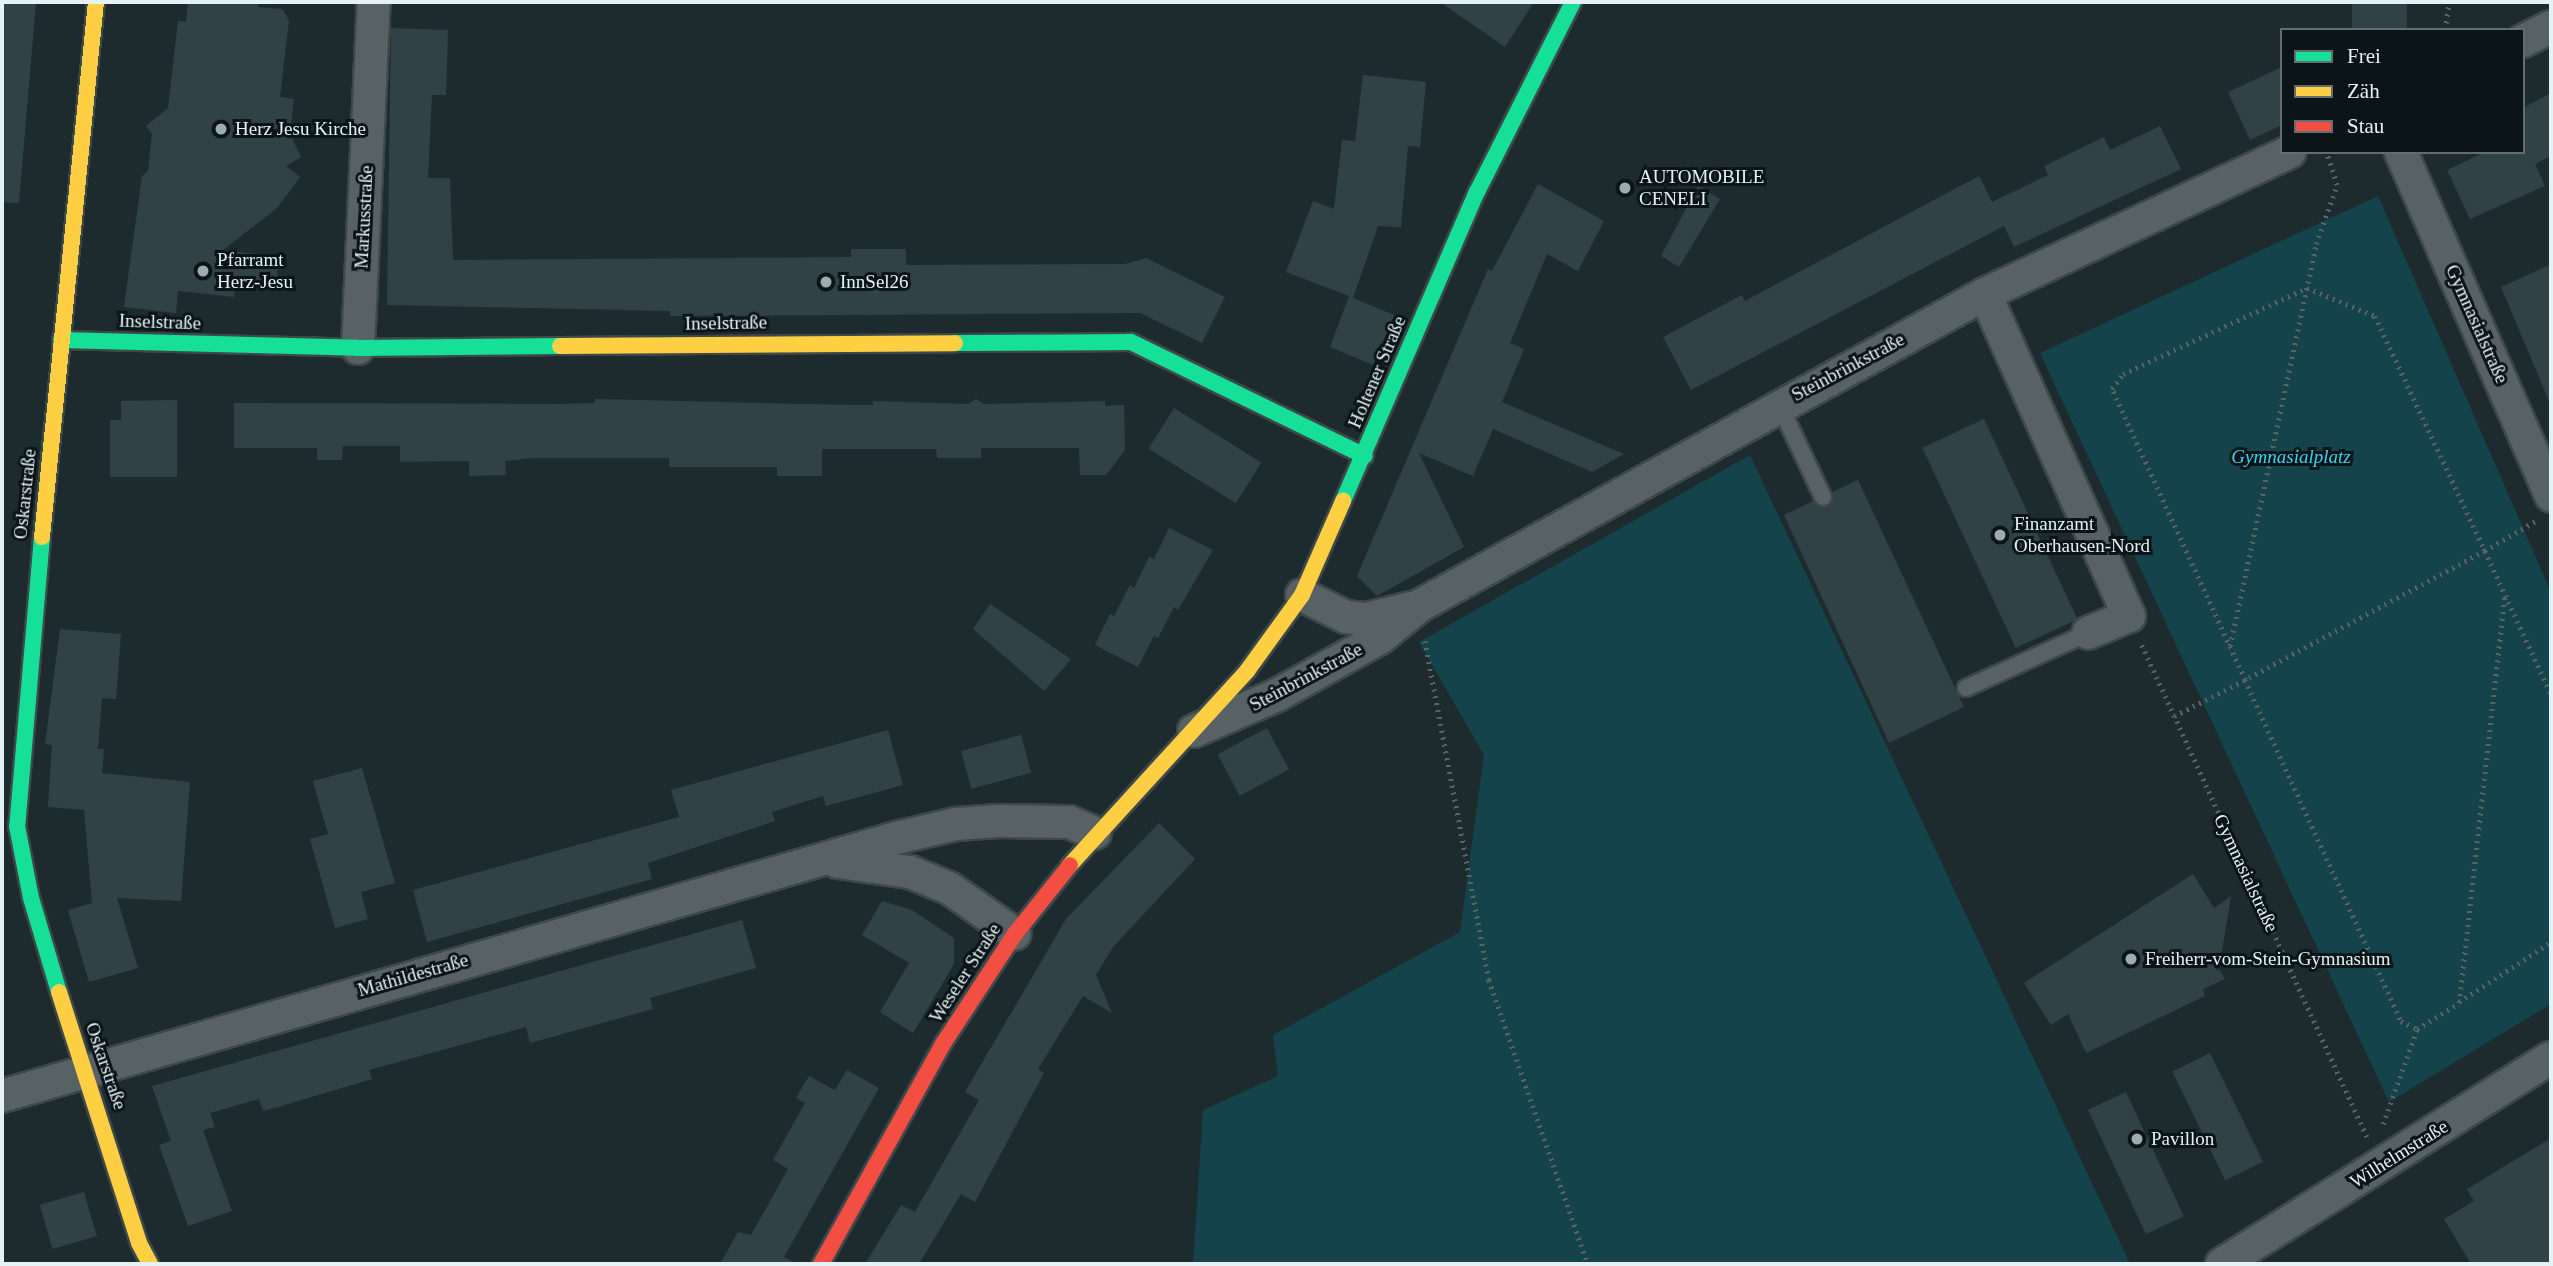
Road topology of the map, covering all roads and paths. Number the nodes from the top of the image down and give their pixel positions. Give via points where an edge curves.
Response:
1 (96, 2) edge
2 (374, 2) edge
3 (1573, 2) edge
4 (2449, 2) edge
5 (2551, 27) edge
6 (2445, 28) edge
7 (2525, 40) edge
8 (2286, 154) edge
9 (2327, 154) edge
10 (2402, 154) edge
11 (2307, 288) junction
12 (1984, 294) junction
13 (61, 340) junction
14 (358, 348) junction
15 (1779, 404) junction
16 (1365, 456) junction
17 (1823, 497) dead end
18 (2546, 507) edge
19 (2485, 551) junction
20 (1302, 595) junction
21 (2505, 595) junction
22 (1419, 606) junction
23 (2129, 616) junction
24 (2088, 634) joint
25 (2230, 647) junction
26 (2245, 680) junction
27 (1966, 688) dead end
28 (2551, 694) edge
29 (2174, 716) junction
30 (1186, 735) junction
31 (1095, 833) junction
32 (827, 860) junction
33 (1015, 933) junction
34 (2551, 942) edge
35 (2459, 1003) junction
36 (2417, 1029) junction
37 (2551, 1058) edge
38 (83, 1071) junction
39 (2, 1096) edge
40 (2373, 1160) junction
41 (2241, 1259) edge
42 (150, 1264) edge
43 (821, 1264) edge
44 (1588, 1264) edge

1 - 13 street, Oskarstraße
2 - 14 street, Markusstraße
3 - 16 street, Holtener Straße via 1477,192
4 - 6 path
5 - 7 street
8 - 12 street, Steinbrinkstraße
9 - 11 path via 2337,185
10 - 18 street, Gymnasialstraße
11 - 19 path via 2375,317
11 - 25 path
11 - 25 path via 2123,374 2112,388
12 - 15 street, Steinbrinkstraße
12 - 23 street
13 - 14 street, Inselstraße
13 - 38 street, Oskarstraße via 19,767 18,825 31,898
14 - 16 street, Inselstraße via 1131,342
15 - 17 lane
15 - 22 street, Steinbrinkstraße
16 - 20 street, Holtener Straße
18 - 19 path
19 - 21 path
19 - 26 path
20 - 22 street, Steinbrinkstraße via 1346,617 1366,619
20 - 30 street, Holtener Straße via 1247,671
21 - 28 path
21 - 35 path
22 - 30 street, Steinbrinkstraße via 1380,638 1277,695
22 - 44 path via 1489,980
23 - 24 street
23 - 29 path, Gymnasialstraße
24 - 27 lane
25 - 26 path
26 - 29 path
26 - 36 path via 2401,1021
29 - 40 path, Gymnasialstraße
30 - 31 street, Weseler Straße
31 - 32 street, Mathildestraße via 1069,822 956,824
31 - 33 street, Weseler Straße
32 - 33 street, Mathildestraße via 910,872 950,888
32 - 38 street, Mathildestraße
33 - 43 street, Weseler Straße via 943,1044
34 - 35 path
35 - 36 path
36 - 40 path
37 - 40 street, Wilhelmstraße
38 - 39 street, Mathildestraße
38 - 42 street, Oskarstraße
40 - 41 street, Wilhelmstraße

